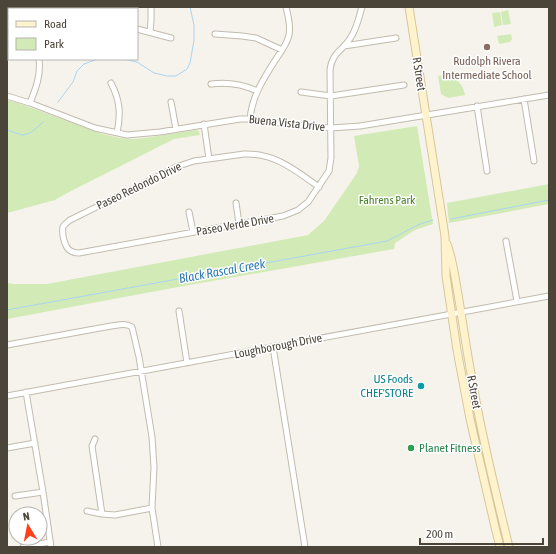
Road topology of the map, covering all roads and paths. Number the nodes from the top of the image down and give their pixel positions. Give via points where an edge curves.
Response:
1 (151, 7) edge
2 (286, 7) edge
3 (362, 7) edge
4 (408, 7) edge
5 (138, 29) edge
6 (150, 32) junction
7 (215, 34) dead end
8 (171, 38) dead end
9 (396, 38) dead end
10 (344, 46) junction
11 (282, 50) junction
12 (39, 60) edge
13 (112, 83) dead end
14 (211, 84) dead end
15 (404, 85) dead end
16 (257, 91) junction
17 (301, 92) dead end
18 (549, 95) edge
19 (7, 96) edge
20 (330, 96) junction
21 (524, 99) junction
22 (171, 102) dead end
23 (30, 103) junction
24 (476, 106) junction
25 (426, 115) junction
26 (250, 118) junction
27 (204, 124) junction
28 (331, 128) junction
29 (176, 129) junction
30 (118, 133) junction
31 (209, 159) junction
32 (534, 161) dead end
33 (487, 171) dead end
34 (319, 187) junction
35 (236, 203) dead end
36 (189, 212) dead end
37 (239, 224) junction
38 (193, 232) junction
39 (444, 236) junction
40 (506, 241) dead end
41 (79, 253) joint
42 (549, 296) edge
43 (517, 302) junction
44 (179, 311) dead end
45 (461, 311) junction
46 (452, 313) junction
47 (7, 345) edge
48 (273, 347) junction
49 (187, 363) junction
50 (141, 371) junction
51 (463, 382) junction
52 (26, 392) junction
53 (7, 396) edge
54 (479, 418) junction
55 (470, 420) junction
56 (95, 439) dead end
57 (35, 442) junction
58 (7, 448) edge
59 (488, 460) junction
60 (486, 489) junction
61 (43, 492) junction
62 (15, 496) dead end
63 (152, 508) junction
64 (87, 511) dead end
65 (102, 514) junction
66 (504, 524) junction
67 (495, 527) junction
68 (50, 545) edge
69 (23, 547) edge
70 (158, 547) edge
71 (305, 547) edge
72 (500, 547) edge
73 (508, 547) edge

1 - 6 street
2 - 11 street via 290,25 289,35
3 - 10 street, Paseo Verde Drive via 358,22
4 - 25 street, R Street
5 - 6 street
6 - 8 street
7 - 11 street via 256,38
9 - 10 street
10 - 20 street, Paseo Verde Drive via 330,64
11 - 16 street
12 - 23 street via 40,74
13 - 30 street via 119,102
14 - 16 street via 235,84
15 - 20 street
16 - 26 street
17 - 20 street
18 - 21 street, Buena Vista Drive
19 - 23 street, Buena Vista Drive
20 - 28 street, Paseo Verde Drive
21 - 24 street, Buena Vista Drive
21 - 32 street
22 - 29 street
23 - 30 street, Buena Vista Drive via 95,128
24 - 25 street, Buena Vista Drive
24 - 33 street
25 - 28 street, Buena Vista Drive
25 - 39 street, R Street
26 - 27 street, Buena Vista Drive
26 - 28 street, Buena Vista Drive
27 - 29 street, Buena Vista Drive
27 - 31 street
28 - 34 street, Paseo Verde Drive via 329,170
29 - 30 street, Buena Vista Drive via 127,135
31 - 34 street, Paseo Redondo Drive via 244,154 266,156 295,169
31 - 41 street, Paseo Redondo Drive via 176,167 70,220 62,228 64,244 71,252
34 - 37 street, Paseo Verde Drive via 298,210 283,216
35 - 37 street
36 - 38 street
37 - 38 street, Paseo Verde Drive
38 - 41 street, Paseo Verde Drive
39 - 45 street, R Street via 451,255
39 - 46 street, R Street via 446,275
40 - 43 street
42 - 43 street, Loughborough Drive
43 - 45 street, Loughborough Drive
44 - 49 street
45 - 46 street, Loughborough Drive
45 - 54 street, R Street
46 - 48 street, Loughborough Drive
46 - 51 street, R Street
47 - 50 street via 128,324 134,334
48 - 49 street, Loughborough Drive
48 - 71 street
49 - 50 street, Loughborough Drive
50 - 52 street, Loughborough Drive
50 - 63 street via 153,444
51 - 54 street via 468,388 474,413
51 - 55 street, R Street
52 - 53 street, Loughborough Drive
52 - 57 street
54 - 59 street, R Street
55 - 59 street via 475,424 484,456
55 - 60 street, R Street
56 - 65 street via 92,446
57 - 58 street
57 - 61 street
59 - 66 street, R Street
60 - 66 street via 490,494 497,521
60 - 67 street, R Street
61 - 62 street
61 - 68 street
63 - 65 street via 115,515
63 - 70 street
64 - 65 street
66 - 73 street, R Street
67 - 72 street, R Street
67 - 73 street via 500,530
68 - 69 street

